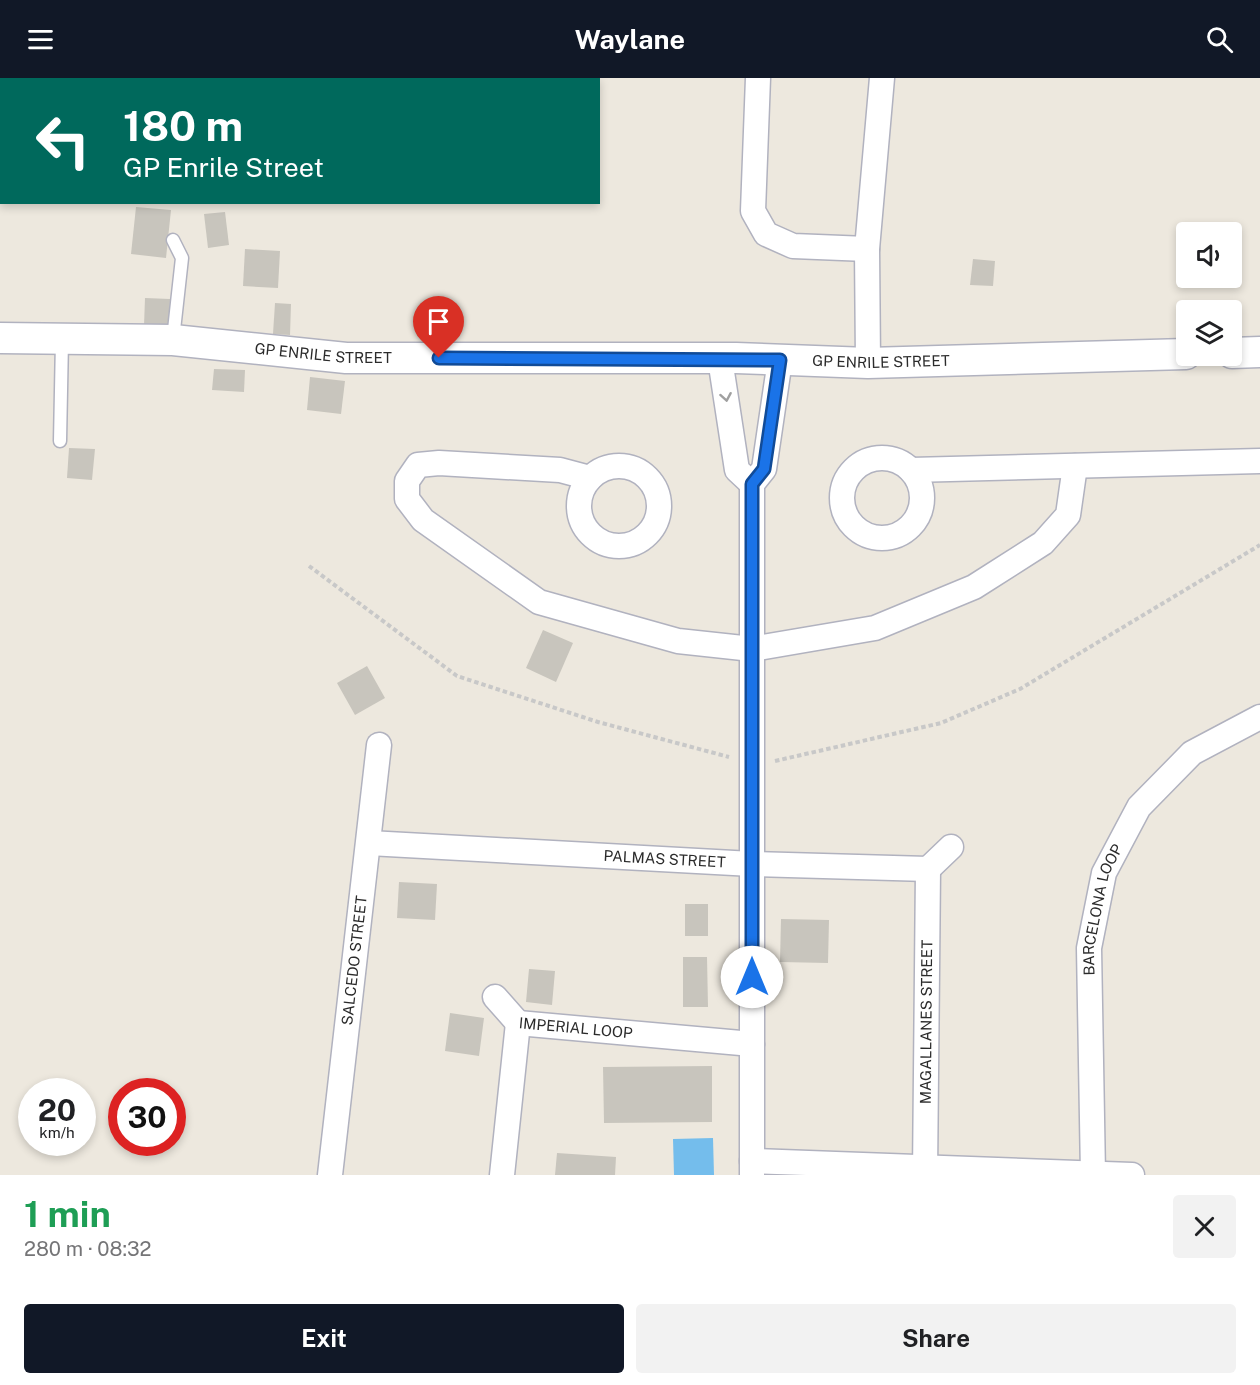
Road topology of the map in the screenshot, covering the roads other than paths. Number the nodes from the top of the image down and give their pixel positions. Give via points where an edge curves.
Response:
1 (758, 78) edge
2 (882, 78) edge
3 (173, 240) dead end
4 (867, 249) junction
5 (0, 338) edge
6 (63, 339) junction
7 (173, 340) junction
8 (1260, 352) edge
9 (1242, 353) edge
10 (1176, 354) edge
11 (720, 359) junction
12 (780, 360) junction
13 (868, 363) junction
14 (60, 441) dead end
15 (1260, 460) edge
16 (1076, 466) junction
17 (910, 470) dead end
18 (590, 478) dead end
19 (752, 484) junction
20 (752, 649) junction
21 (1260, 717) edge
22 (379, 745) dead end
23 (369, 843) junction
24 (951, 847) dead end
25 (752, 864) junction
26 (928, 869) junction
27 (495, 997) dead end
28 (518, 1023) junction
29 (752, 1044) junction
30 (752, 1168) edge
31 (925, 1171) edge
32 (1092, 1174) edge
33 (330, 1175) edge
34 (502, 1175) edge
35 (1132, 1175) edge

1 - 4 street via 753,212 766,234 793,246
2 - 4 street
3 - 7 lane via 182,258
4 - 13 street
5 - 6 street, GP ENRILE STREET
6 - 7 street, GP ENRILE STREET
6 - 14 lane
7 - 11 street, GP ENRILE STREET via 346,358
8 - 9 street
10 - 13 street, GP ENRILE STREET
11 - 12 street, GP ENRILE STREET
11 -> 19 street via 737,470
12 - 13 street, GP ENRILE STREET
12 - 19 street via 764,469
15 - 16 street
16 - 17 street
16 - 20 street via 1068,515 1043,543 974,587 875,628
18 - 20 street via 560,470 418,465 407,481 408,499 423,520 539,602 678,641
19 - 20 street
20 - 25 street
21 - 32 street, BARCELONA LOOP via 1192,753 1138,807 1104,873 1089,948
22 - 23 street, SALCEDO STREET
23 - 25 street, PALMAS STREET
23 - 33 street, SALCEDO STREET
24 - 26 street
25 - 26 street, PALMAS STREET
25 - 29 street
26 - 31 street, MAGALLANES STREET
27 - 28 street
28 - 29 street, IMPERIAL LOOP
28 - 34 street, IMPERIAL LOOP
29 - 30 street
30 - 31 street
31 - 32 street
32 - 35 street

